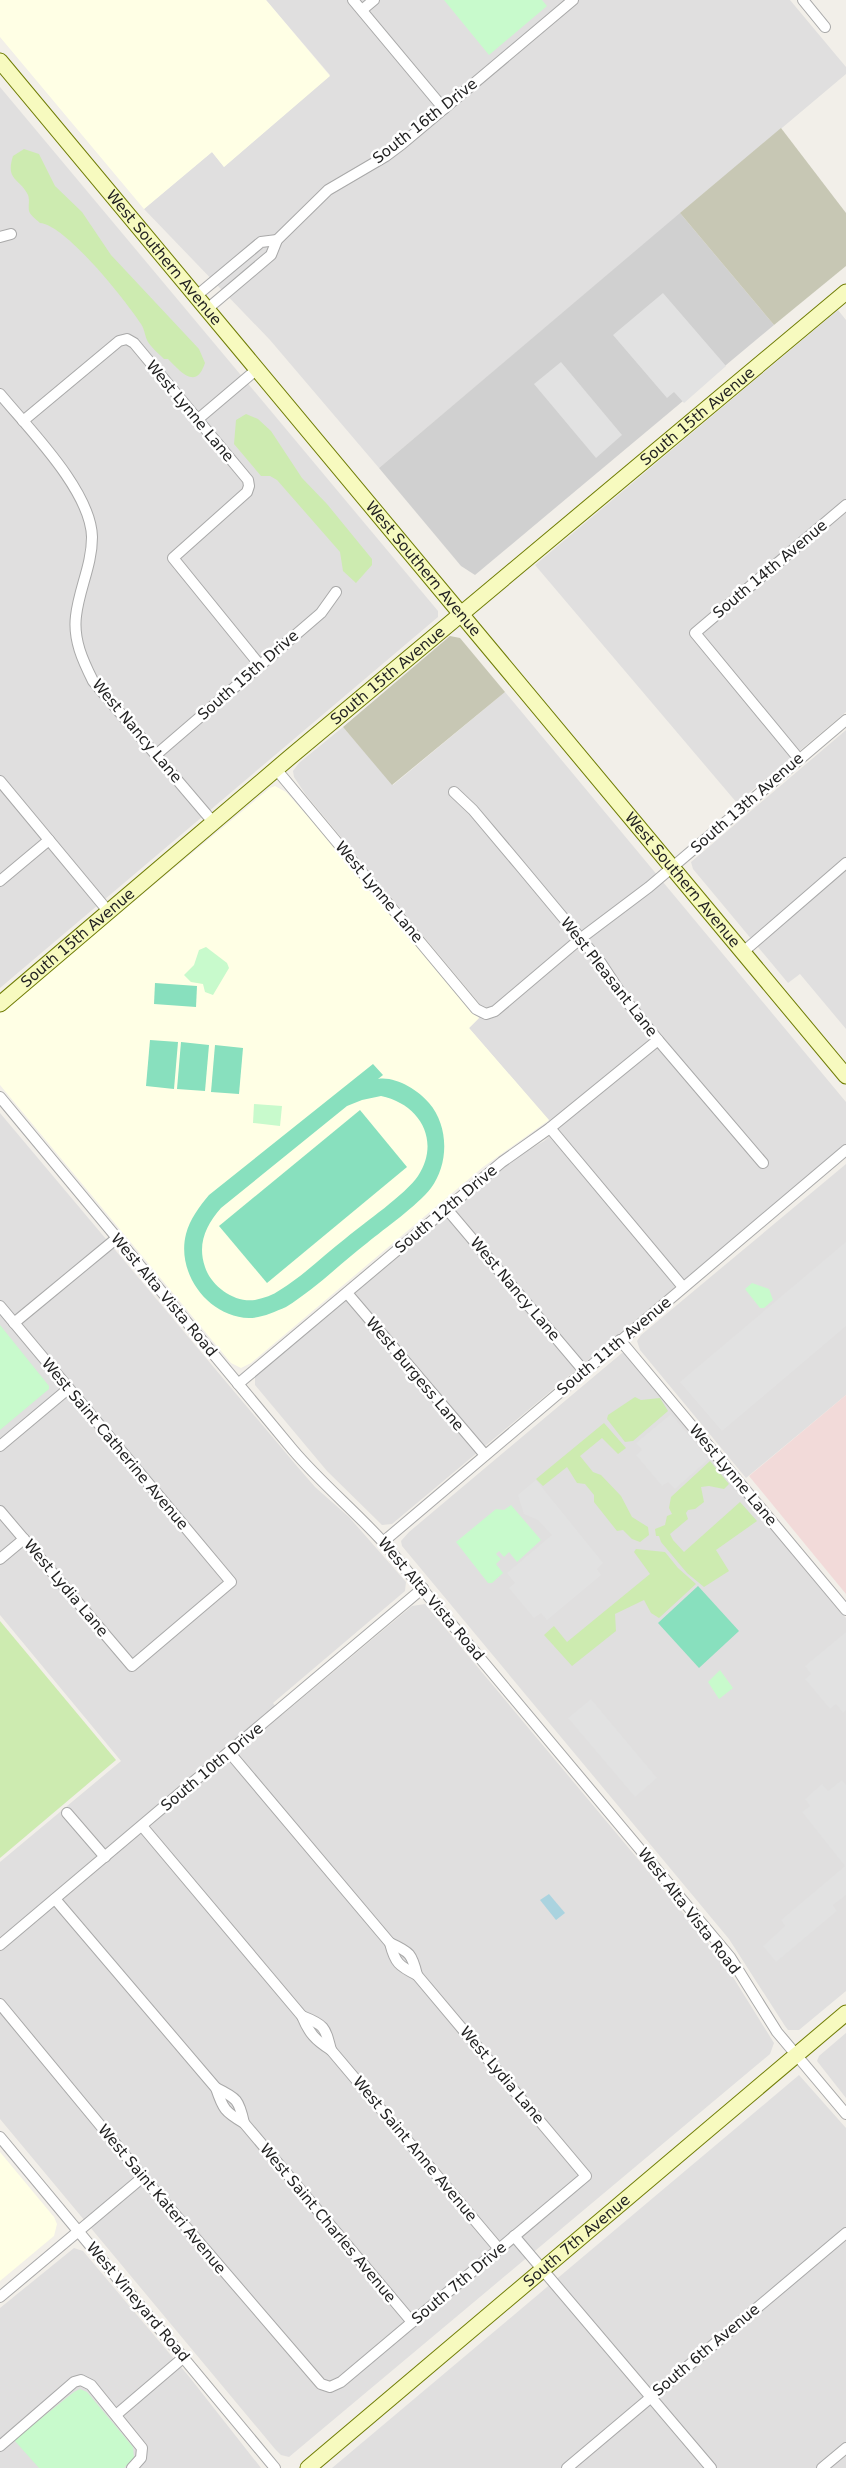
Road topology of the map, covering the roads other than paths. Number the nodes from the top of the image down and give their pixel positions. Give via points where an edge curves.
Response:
1 (353, 0) edge
2 (374, 0) edge
3 (572, 0) edge
4 (803, 0) edge
5 (362, 10) junction
6 (824, 27) dead end
7 (0, 61) edge
8 (444, 109) junction
9 (12, 234) dead end
10 (0, 237) edge
11 (277, 240) junction
12 (241, 260) junction
13 (252, 272) junction
14 (846, 292) edge
15 (195, 297) junction
16 (206, 310) junction
17 (256, 370) junction
18 (0, 394) edge
19 (197, 420) junction
20 (23, 421) junction
21 (846, 505) edge
22 (336, 592) dead end
23 (460, 614) junction
24 (259, 664) junction
25 (846, 720) edge
26 (157, 754) junction
27 (799, 759) junction
28 (276, 769) junction
29 (0, 782) edge
30 (454, 792) dead end
31 (213, 822) junction
32 (49, 840) junction
33 (846, 864) edge
34 (673, 867) junction
35 (0, 881) edge
36 (108, 911) junction
37 (580, 939) junction
38 (743, 952) junction
39 (0, 1004) edge
40 (483, 1014) joint
41 (658, 1040) junction
42 (843, 1067) edge
43 (0, 1097) edge
44 (550, 1128) junction
45 (846, 1150) edge
46 (763, 1163) dead end
47 (446, 1208) junction
48 (117, 1238) junction
49 (683, 1287) junction
50 (347, 1293) junction
51 (0, 1306) edge
52 (14, 1323) junction
53 (620, 1340) junction
54 (584, 1371) junction
55 (238, 1384) junction
56 (68, 1389) junction
57 (0, 1446) edge
58 (484, 1455) junction
59 (0, 1511) edge
60 (24, 1539) junction
61 (383, 1542) junction
62 (0, 1559) edge
63 (423, 1588) junction
64 (846, 1610) edge
65 (132, 1666) joint
66 (229, 1752) junction
67 (67, 1813) dead end
68 (142, 1826) junction
69 (105, 1857) junction
70 (55, 1899) junction
71 (390, 1943) junction
72 (0, 1945) edge
73 (417, 1975) junction
74 (0, 2004) edge
75 (846, 2013) edge
76 (302, 2016) junction
77 (331, 2050) junction
78 (796, 2056) junction
79 (216, 2088) junction
80 (846, 2114) edge
81 (244, 2123) junction
82 (0, 2137) edge
83 (586, 2176) joint
84 (143, 2177) junction
85 (78, 2231) junction
86 (846, 2233) edge
87 (514, 2236) junction
88 (499, 2249) junction
89 (543, 2271) junction
90 (0, 2297) edge
91 (412, 2322) junction
92 (184, 2357) junction
93 (330, 2387) joint
94 (651, 2397) junction
95 (116, 2415) junction
96 (0, 2446) edge
97 (846, 2448) edge
98 (132, 2468) edge
99 (275, 2468) edge
100 (308, 2468) edge
101 (567, 2468) edge
102 (711, 2468) edge
103 (822, 2468) edge

1 - 5 street
2 - 5 street
3 - 8 street, South 16th Drive
4 - 6 street
5 - 8 street
7 - 15 main road, West Southern Avenue
8 - 11 street, South 16th Drive via 386,156 328,190
9 - 10 street
11 - 12 street, South 16th Drive via 261,242
11 - 13 street, South 16th Drive via 271,255
12 - 13 street
12 - 15 street, South 16th Drive
13 - 16 street, South 16th Drive
14 - 23 main road, South 15th Avenue
15 - 16 main road, West Southern Avenue
16 - 17 main road, West Southern Avenue
17 - 19 street
17 - 23 main road, West Southern Avenue
18 - 20 street, West Nancy Lane
19 - 20 street, West Lynne Lane via 134,343 127,339 119,341
19 - 24 street, West Lynne Lane via 248,480 249,486 247,492 173,558
20 - 26 street, West Nancy Lane via 71,483 88,519 92,536 90,562 76,616 81,659 94,682
21 - 27 street, South 14th Avenue via 696,633
22 - 24 street, South 15th Drive via 321,613
23 - 28 main road, South 15th Avenue
23 - 34 main road, West Southern Avenue
24 - 26 street, South 15th Drive
25 - 27 street, South 13th Avenue
26 - 31 street, West Nancy Lane
27 - 34 street, South 13th Avenue
28 - 31 main road, South 15th Avenue
28 - 40 street, West Lynne Lane
29 - 32 street
30 - 37 street, West Pleasant Lane via 473,810
31 - 36 main road, South 15th Avenue
32 - 35 street
32 - 36 street
33 - 38 street
34 - 37 street, South 13th Avenue
34 - 38 main road, West Southern Avenue
36 - 39 main road, South 15th Avenue
37 - 40 street, South 13th Avenue via 495,1011
37 - 41 street, West Pleasant Lane
38 - 42 main road, West Southern Avenue
41 - 44 street, South 12th Drive
41 - 46 street, West Pleasant Lane
43 - 48 street, West Alta Vista Road
44 - 47 street, South 12th Drive
44 - 49 street
45 - 49 street, South 11th Avenue
47 - 50 street, South 12th Drive
47 - 54 street, West Nancy Lane
48 - 52 street
48 - 55 street, West Alta Vista Road
49 - 53 street, South 11th Avenue
50 - 55 street, South 12th Drive
50 - 58 street, West Burgess Lane
51 - 52 street, West Saint Catherine Avenue
52 - 56 street, West Saint Catherine Avenue
53 - 54 street, South 11th Avenue
53 - 64 street, West Lynne Lane
54 - 58 street, South 11th Avenue
55 - 61 street, West Alta Vista Road via 321,1482
56 - 57 street
56 - 65 street, West Saint Catherine Avenue via 231,1582
58 - 61 street, South 11th Avenue
59 - 60 street, West Lydia Lane
60 - 62 street
60 - 65 street, West Lydia Lane
61 - 63 street, West Alta Vista Road
63 - 66 street, South 10th Drive
63 - 78 street, West Alta Vista Road via 730,1957
66 - 68 street, South 10th Drive
66 - 71 street, West Lydia Lane
67 - 69 street
68 - 69 street, South 10th Drive
68 - 76 street, West Saint Anne Avenue
69 - 70 street, South 10th Drive
70 - 72 street, South 10th Drive
70 - 79 street, West Saint Charles Avenue
71 - 73 street, West Lydia Lane via 394,1958 401,1967
71 - 73 street, West Lydia Lane via 413,1957
73 - 83 street, West Lydia Lane
74 - 84 street, West Saint Kateri Avenue
75 - 78 main road, South 7th Avenue
76 - 77 street, West Saint Anne Avenue via 308,2032
76 - 77 street, West Saint Anne Avenue via 326,2029
77 - 88 street, West Saint Anne Avenue
78 - 80 street, West Alta Vista Road
78 - 89 main road, South 7th Avenue
79 - 81 street, West Saint Charles Avenue via 222,2107
79 - 81 street, West Saint Charles Avenue via 234,2096 240,2104
81 - 91 street, West Saint Charles Avenue
82 - 85 street, West Vineyard Road
83 - 87 street, South 7th Drive
84 - 85 street
84 - 93 street, West Saint Kateri Avenue via 320,2384
85 - 90 street
85 - 92 street, West Vineyard Road
86 - 94 street, South 6th Avenue
87 - 88 street, South 7th Drive
87 - 89 street
88 - 91 street, South 7th Drive
89 - 94 street
89 - 100 main road, South 7th Avenue
91 - 93 street, South 7th Drive via 341,2382
92 - 95 street
92 - 99 street, West Vineyard Road
94 - 101 street, South 6th Avenue
94 - 102 street
95 - 96 street via 91,2385 81,2380 74,2382
95 - 98 street via 138,2442 143,2454
97 - 103 street

